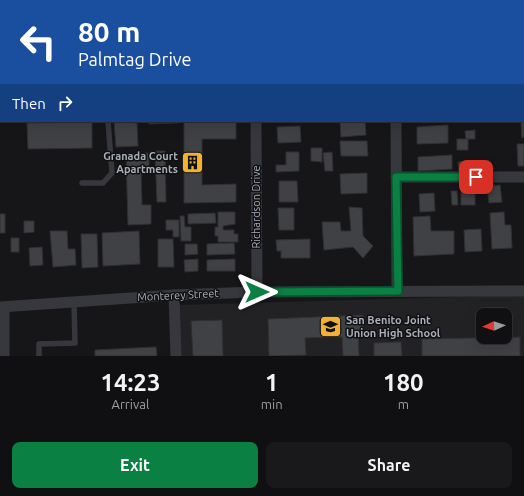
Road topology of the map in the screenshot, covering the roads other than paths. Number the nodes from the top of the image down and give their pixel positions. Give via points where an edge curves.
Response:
1 (108, 122) edge
2 (256, 122) edge
3 (396, 122) edge
4 (396, 177) junction
5 (524, 177) edge
6 (82, 183) dead end
7 (398, 291) junction
8 (524, 291) edge
9 (257, 292) junction
10 (174, 295) junction
11 (74, 302) junction
12 (2, 307) edge
13 (4, 356) edge
14 (39, 356) edge
15 (176, 356) edge

1 - 6 lane via 112,173 104,183
2 - 9 street, Richardson Drive
3 - 4 street
4 - 5 street
4 - 7 street
7 - 8 street, Monterey Street
7 - 9 street, Monterey Street
9 - 10 street, Monterey Street
10 - 11 street, Monterey Street
10 - 15 street
11 - 12 street, Monterey Street
11 - 14 lane via 75,343 39,344
12 - 13 street

